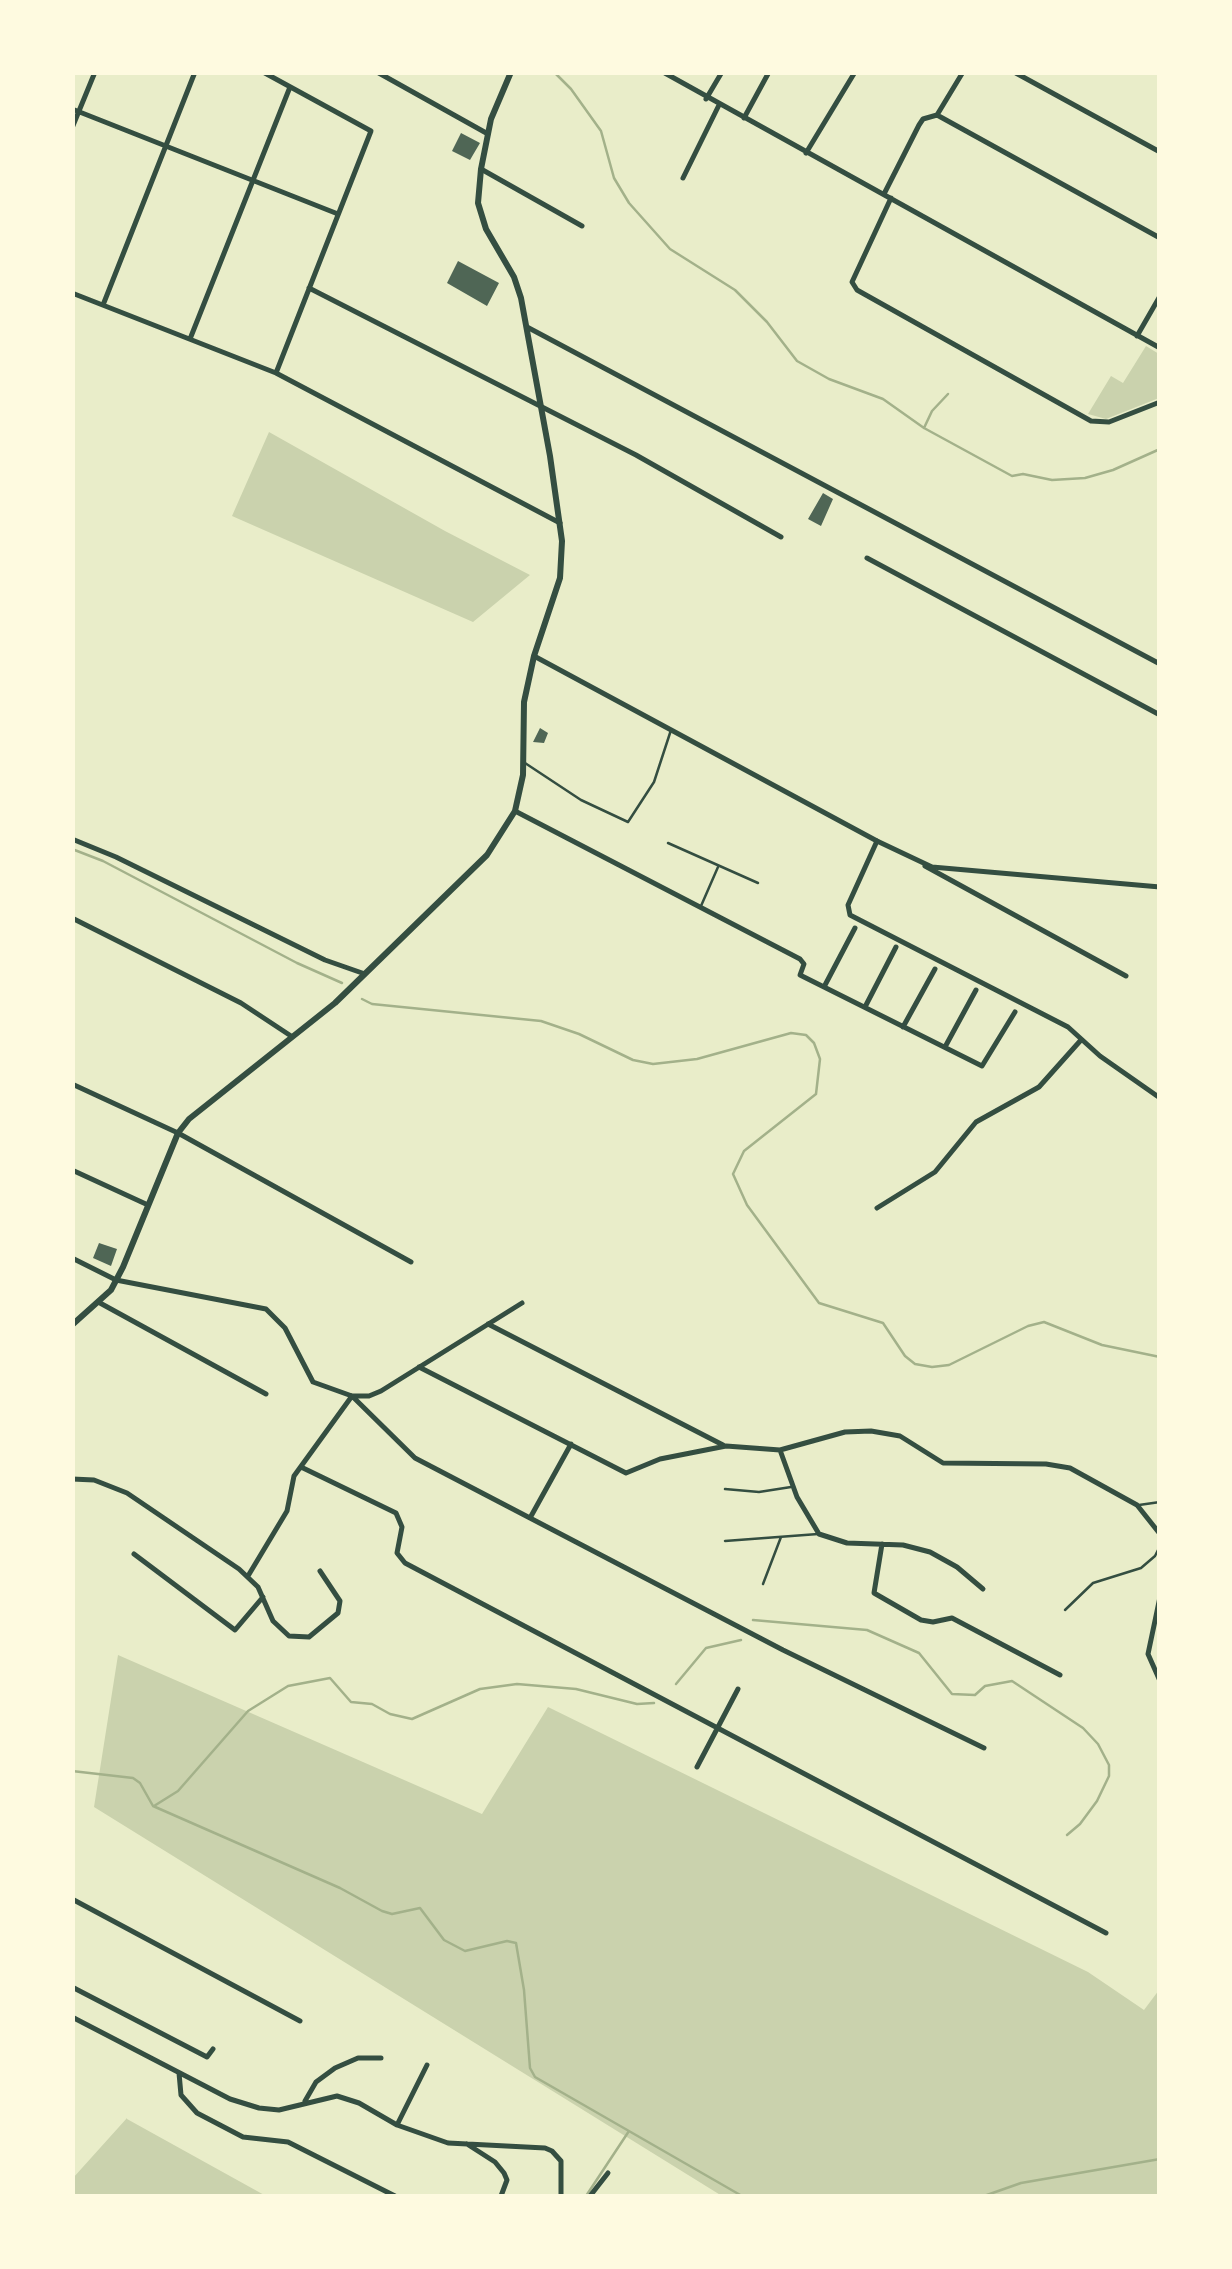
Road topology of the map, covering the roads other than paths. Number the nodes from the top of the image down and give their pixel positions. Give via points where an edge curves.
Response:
1 (94, 72) edge
2 (195, 72) edge
3 (263, 72) edge
4 (378, 72) edge
5 (511, 72) edge
6 (663, 72) edge
7 (722, 72) edge
8 (769, 72) edge
9 (854, 72) edge
10 (963, 72) edge
11 (1014, 72) edge
12 (290, 87) junction
13 (706, 98) junction
14 (719, 105) junction
15 (76, 110) edge
16 (937, 115) junction
17 (744, 118) junction
18 (72, 128) edge
19 (488, 134) junction
20 (166, 146) junction
21 (1160, 152) edge
22 (806, 153) junction
23 (481, 170) junction
24 (683, 178) dead end
25 (252, 180) junction
26 (884, 194) junction
27 (891, 198) junction
28 (338, 214) junction
29 (582, 226) dead end
30 (1160, 238) edge
31 (309, 288) junction
32 (72, 294) edge
33 (1160, 296) edge
34 (103, 306) junction
35 (527, 326) junction
36 (1138, 336) junction
37 (190, 338) junction
38 (1160, 348) edge
39 (276, 373) junction
40 (1160, 402) edge
41 (542, 407) junction
42 (560, 523) junction
43 (781, 538) dead end
44 (868, 558) dead end
45 (534, 656) junction
46 (1160, 664) edge
47 (1160, 714) edge
48 (671, 730) junction
49 (524, 762) junction
50 (515, 810) junction
51 (72, 839) edge
52 (877, 841) junction
53 (668, 843) dead end
54 (918, 862) junction
55 (719, 866) junction
56 (758, 883) dead end
57 (1160, 887) edge
58 (701, 907) junction
59 (72, 918) edge
60 (855, 928) dead end
61 (896, 947) dead end
62 (935, 969) dead end
63 (365, 974) junction
64 (1126, 976) dead end
65 (824, 987) junction
66 (976, 990) dead end
67 (865, 1007) junction
68 (1015, 1012) dead end
69 (903, 1026) junction
70 (294, 1038) junction
71 (1081, 1040) junction
72 (945, 1047) junction
73 (72, 1084) edge
74 (1160, 1098) edge
75 (178, 1134) junction
76 (72, 1170) edge
77 (148, 1206) junction
78 (877, 1208) dead end
79 (72, 1258) edge
80 (411, 1262) dead end
81 (116, 1280) junction
82 (100, 1303) junction
83 (522, 1303) dead end
84 (72, 1324) edge
85 (488, 1324) junction
86 (419, 1367) junction
87 (266, 1394) dead end
88 (352, 1396) junction
89 (572, 1444) junction
90 (726, 1446) junction
91 (780, 1450) junction
92 (301, 1467) junction
93 (72, 1478) edge
94 (792, 1487) junction
95 (725, 1489) dead end
96 (1160, 1502) edge
97 (1138, 1506) junction
98 (530, 1518) junction
99 (820, 1534) junction
100 (1160, 1534) edge
101 (782, 1536) junction
102 (725, 1541) dead end
103 (882, 1544) junction
104 (1160, 1546) edge
105 (134, 1554) dead end
106 (320, 1571) dead end
107 (248, 1576) junction
108 (763, 1584) dead end
109 (983, 1589) dead end
110 (1160, 1596) edge
111 (263, 1597) junction
112 (1065, 1610) dead end
113 (1060, 1676) dead end
114 (1160, 1681) edge
115 (738, 1689) dead end
116 (718, 1728) junction
117 (984, 1748) dead end
118 (697, 1767) dead end
119 (72, 1900) edge
120 (1106, 1933) dead end
121 (72, 1987) edge
122 (72, 2017) edge
123 (300, 2021) dead end
124 (212, 2049) dead end
125 (380, 2058) dead end
126 (427, 2065) dead end
127 (180, 2073) junction
128 (305, 2102) junction
129 (397, 2125) junction
130 (464, 2142) junction
131 (608, 2174) dead end
132 (395, 2196) edge
133 (501, 2196) edge
134 (561, 2196) edge
135 (590, 2196) edge

1 - 15 street
2 - 20 street
3 - 12 street
4 - 19 street
5 - 19 main road
6 - 13 street
7 - 13 street
8 - 17 street
9 - 22 street
10 - 16 street
11 - 21 street
12 - 25 street
12 - 28 street via 370,131
13 - 14 street
14 - 17 street
14 - 24 street
15 - 18 street
15 - 20 street
16 - 26 street via 918,126
16 - 30 street
17 - 22 street
19 - 23 main road
20 - 25 street
20 - 34 street
22 - 26 street
23 - 29 street
23 - 35 main road via 480,212 514,277
25 - 28 street
25 - 37 street
26 - 27 street
27 - 36 street
27 - 40 street via 852,282 857,290 1091,421 1109,422
28 - 31 street
31 - 39 street
31 - 41 street
32 - 34 street
33 - 36 street
34 - 37 street
35 - 41 main road
35 - 46 street
36 - 38 street
37 - 39 street
39 - 42 street
41 - 42 main road
41 - 43 street
42 - 45 main road via 560,578
44 - 47 street
45 - 48 street
45 - 49 main road via 524,702
48 - 49 lane via 654,782 628,822
48 - 52 street
49 - 50 main road
50 - 58 street
50 - 63 main road via 488,854
51 - 63 street
52 - 54 street
52 - 71 street via 850,914 1068,1027
53 - 55 lane
54 - 57 street
54 - 64 street
55 - 56 lane
55 - 58 lane
58 - 65 street via 800,958 800,975
59 - 70 street via 240,1003
60 - 65 street
61 - 67 street
62 - 69 street
63 - 70 main road
65 - 67 street
66 - 72 street
67 - 69 street
68 - 72 street via 982,1066
69 - 72 street
70 - 75 main road via 200,1109
71 - 74 street
71 - 78 street via 1039,1087 976,1122 935,1172
73 - 75 street
75 - 77 main road
75 - 80 street
76 - 77 street
77 - 81 main road
79 - 81 street
81 - 82 main road
81 - 88 street via 266,1308 285,1328 313,1382
82 - 84 main road
82 - 87 street
83 - 85 street
85 - 86 street
85 - 90 street
86 - 88 street via 375,1394
86 - 89 street
88 - 92 street
88 - 98 street via 409,1454
89 - 90 street via 626,1472
89 - 98 street
90 - 91 street
91 - 94 street
91 - 97 street via 871,1431 900,1436 943,1463 1070,1468
92 - 107 street via 287,1511
92 - 116 street via 396,1513 402,1527 397,1553 405,1563
93 - 107 street via 127,1493
94 - 95 lane
94 - 99 street
96 - 97 lane
97 - 100 street
98 - 117 street
99 - 101 lane
99 - 103 street
101 - 102 lane
101 - 108 lane
103 - 109 street via 941,1556
103 - 113 street via 874,1593 921,1620 952,1618
104 - 112 lane via 1141,1568 1093,1583
105 - 111 street via 235,1630
106 - 111 street via 341,1604 309,1638 280,1631
107 - 111 street
110 - 114 street via 1148,1654
115 - 116 street
116 - 118 street
116 - 120 street
119 - 123 street
121 - 124 street via 207,2057
122 - 127 street
125 - 128 street via 335,2068
126 - 129 street
127 - 128 street via 258,2108
127 - 132 street via 181,2095 197,2112 244,2136 288,2142
128 - 129 street via 344,2097
129 - 130 street
130 - 133 street via 504,2173
130 - 134 street via 552,2151 561,2161
131 - 135 street

